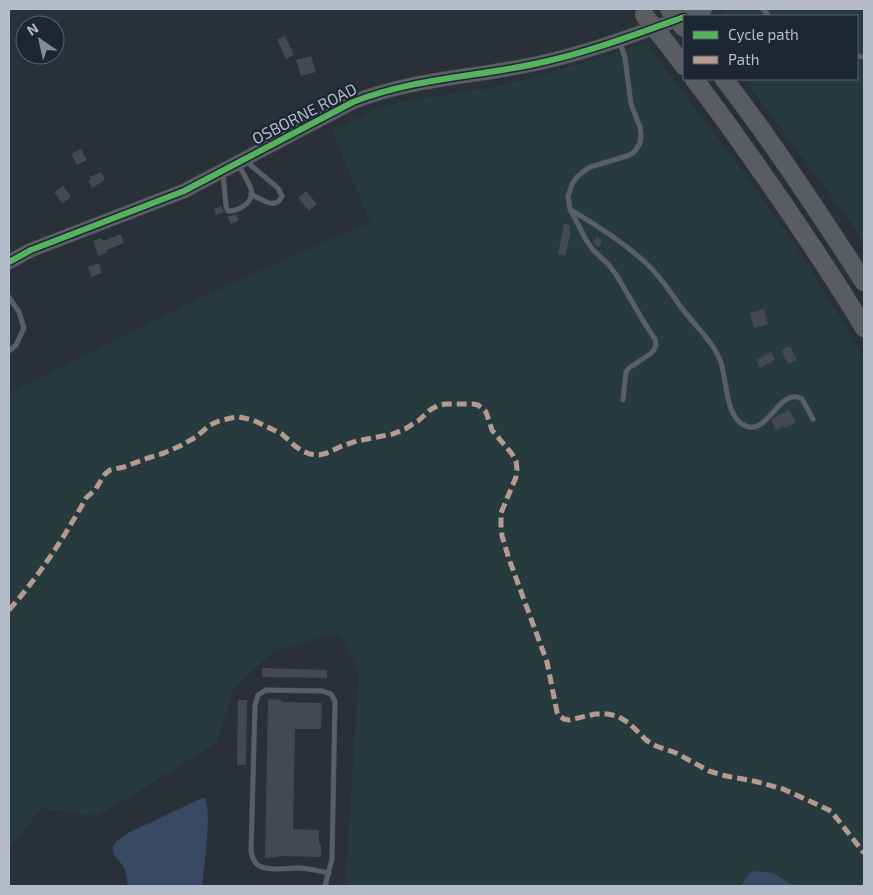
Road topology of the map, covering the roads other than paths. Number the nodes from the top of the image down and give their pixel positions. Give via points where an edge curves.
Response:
1 (669, 9) edge
2 (705, 9) edge
3 (642, 12) edge
4 (688, 15) edge
5 (683, 17) edge
6 (683, 27) edge
7 (620, 41) junction
8 (683, 65) edge
9 (695, 80) edge
10 (725, 80) edge
11 (241, 161) junction
12 (223, 170) junction
13 (251, 194) junction
14 (570, 209) junction
15 (9, 262) edge
16 (864, 282) edge
17 (9, 297) edge
18 (864, 328) edge
19 (9, 352) edge
20 (623, 400) dead end
21 (813, 419) dead end
22 (329, 873) junction
23 (325, 886) edge

1 - 6 highway, bridge
2 - 4 street, OSBORNE ROAD
3 - 8 highway, bridge
5 - 7 street, OSBORNE ROAD
7 - 11 street, OSBORNE ROAD via 539,63 417,83 368,96
7 - 14 lane via 631,104 640,127 640,143 633,153 590,167 577,176 569,191
9 - 18 highway via 786,208
10 - 16 highway via 754,117
11 - 12 street, OSBORNE ROAD
11 - 13 lane
11 - 13 lane via 278,188 282,196 276,203 269,204
12 - 13 lane via 228,211 246,205
12 - 15 street, OSBORNE ROAD via 184,191 31,250
14 - 20 lane via 593,250 617,276 656,345 650,354 626,372
14 - 21 lane via 628,248 661,279 714,348 722,367 728,400 741,423 757,426 770,417 782,402 794,396 802,399
17 - 19 lane via 24,328
22 - 22 lane via 332,859 335,701 322,691 266,690 258,695 255,705 253,859 261,867
22 - 23 lane

